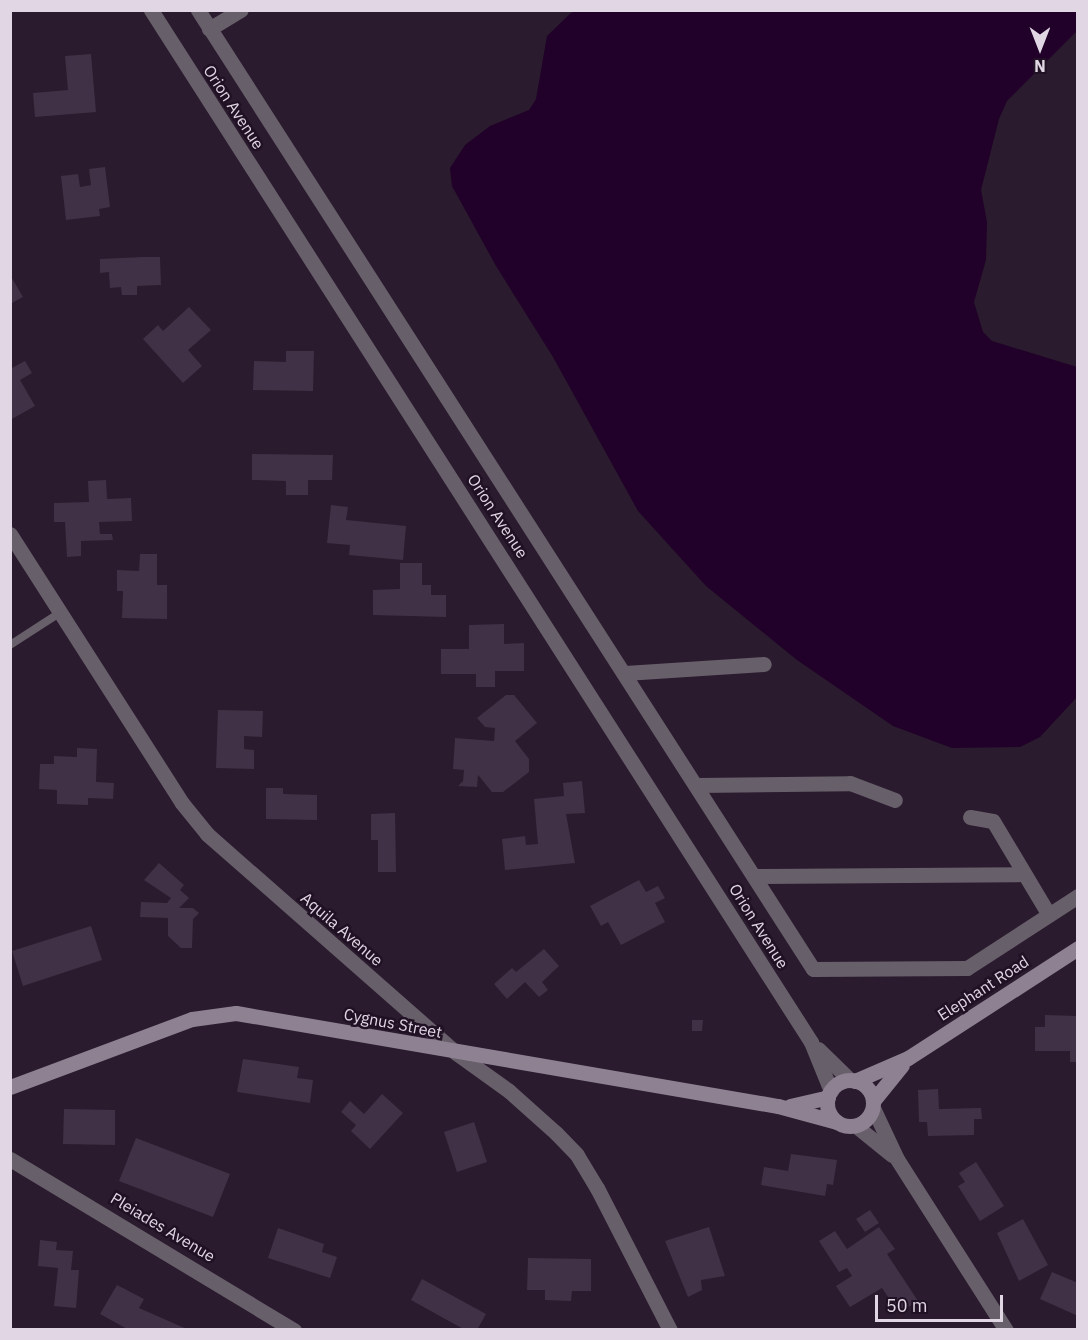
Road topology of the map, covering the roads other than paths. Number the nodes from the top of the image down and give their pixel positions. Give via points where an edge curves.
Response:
1 (151, 10) edge
2 (198, 10) edge
3 (241, 10) edge
4 (210, 29) junction
5 (10, 534) edge
6 (61, 612) junction
7 (10, 645) edge
8 (764, 664) dead end
9 (625, 673) junction
10 (697, 785) junction
11 (895, 800) dead end
12 (970, 818) dead end
13 (1024, 874) junction
14 (755, 876) junction
15 (1077, 896) edge
16 (1049, 915) junction
17 (1077, 948) edge
18 (812, 1042) junction
19 (456, 1053) junction
20 (908, 1058) junction
21 (853, 1081) junction
22 (10, 1087) edge
23 (829, 1094) junction
24 (873, 1105) junction
25 (778, 1106) junction
26 (837, 1122) junction
27 (856, 1126) junction
28 (10, 1159) edge
29 (897, 1159) junction
30 (294, 1329) edge
31 (670, 1329) edge
32 (1006, 1329) edge

1 - 18 street, Orion Avenue
2 - 4 street
3 - 4 street
4 - 9 street
5 - 6 street, Aquila Avenue
6 - 7 lane
6 - 19 street, Aquila Avenue via 182,803 207,834
8 - 9 street
9 - 10 street
10 - 11 street via 850,783
10 - 14 street
12 - 13 street via 993,820
13 - 14 street
13 - 16 street
14 - 16 street via 813,969 967,968
15 - 16 street
17 - 20 street, Elephant Road
18 - 21 street, Orion Avenue
18 - 23 street, Orion Avenue
19 - 22 street, Cygnus Street via 260,1016 217,1013
19 - 25 street, Cygnus Street
19 - 31 street, Aquila Avenue via 509,1091 577,1155
20 - 21 street, Elephant Road
20 - 24 street, Elephant Road
21 - 23 street
21 - 24 street via 867,1088
23 - 25 street, Cygnus Street via 803,1106
23 - 26 street via 828,1111
24 - 27 street via 867,1119
24 - 29 street
25 - 26 street, Cygnus Street
26 - 27 street
27 - 29 street
28 - 30 street, Pleiades Avenue
29 - 32 street

